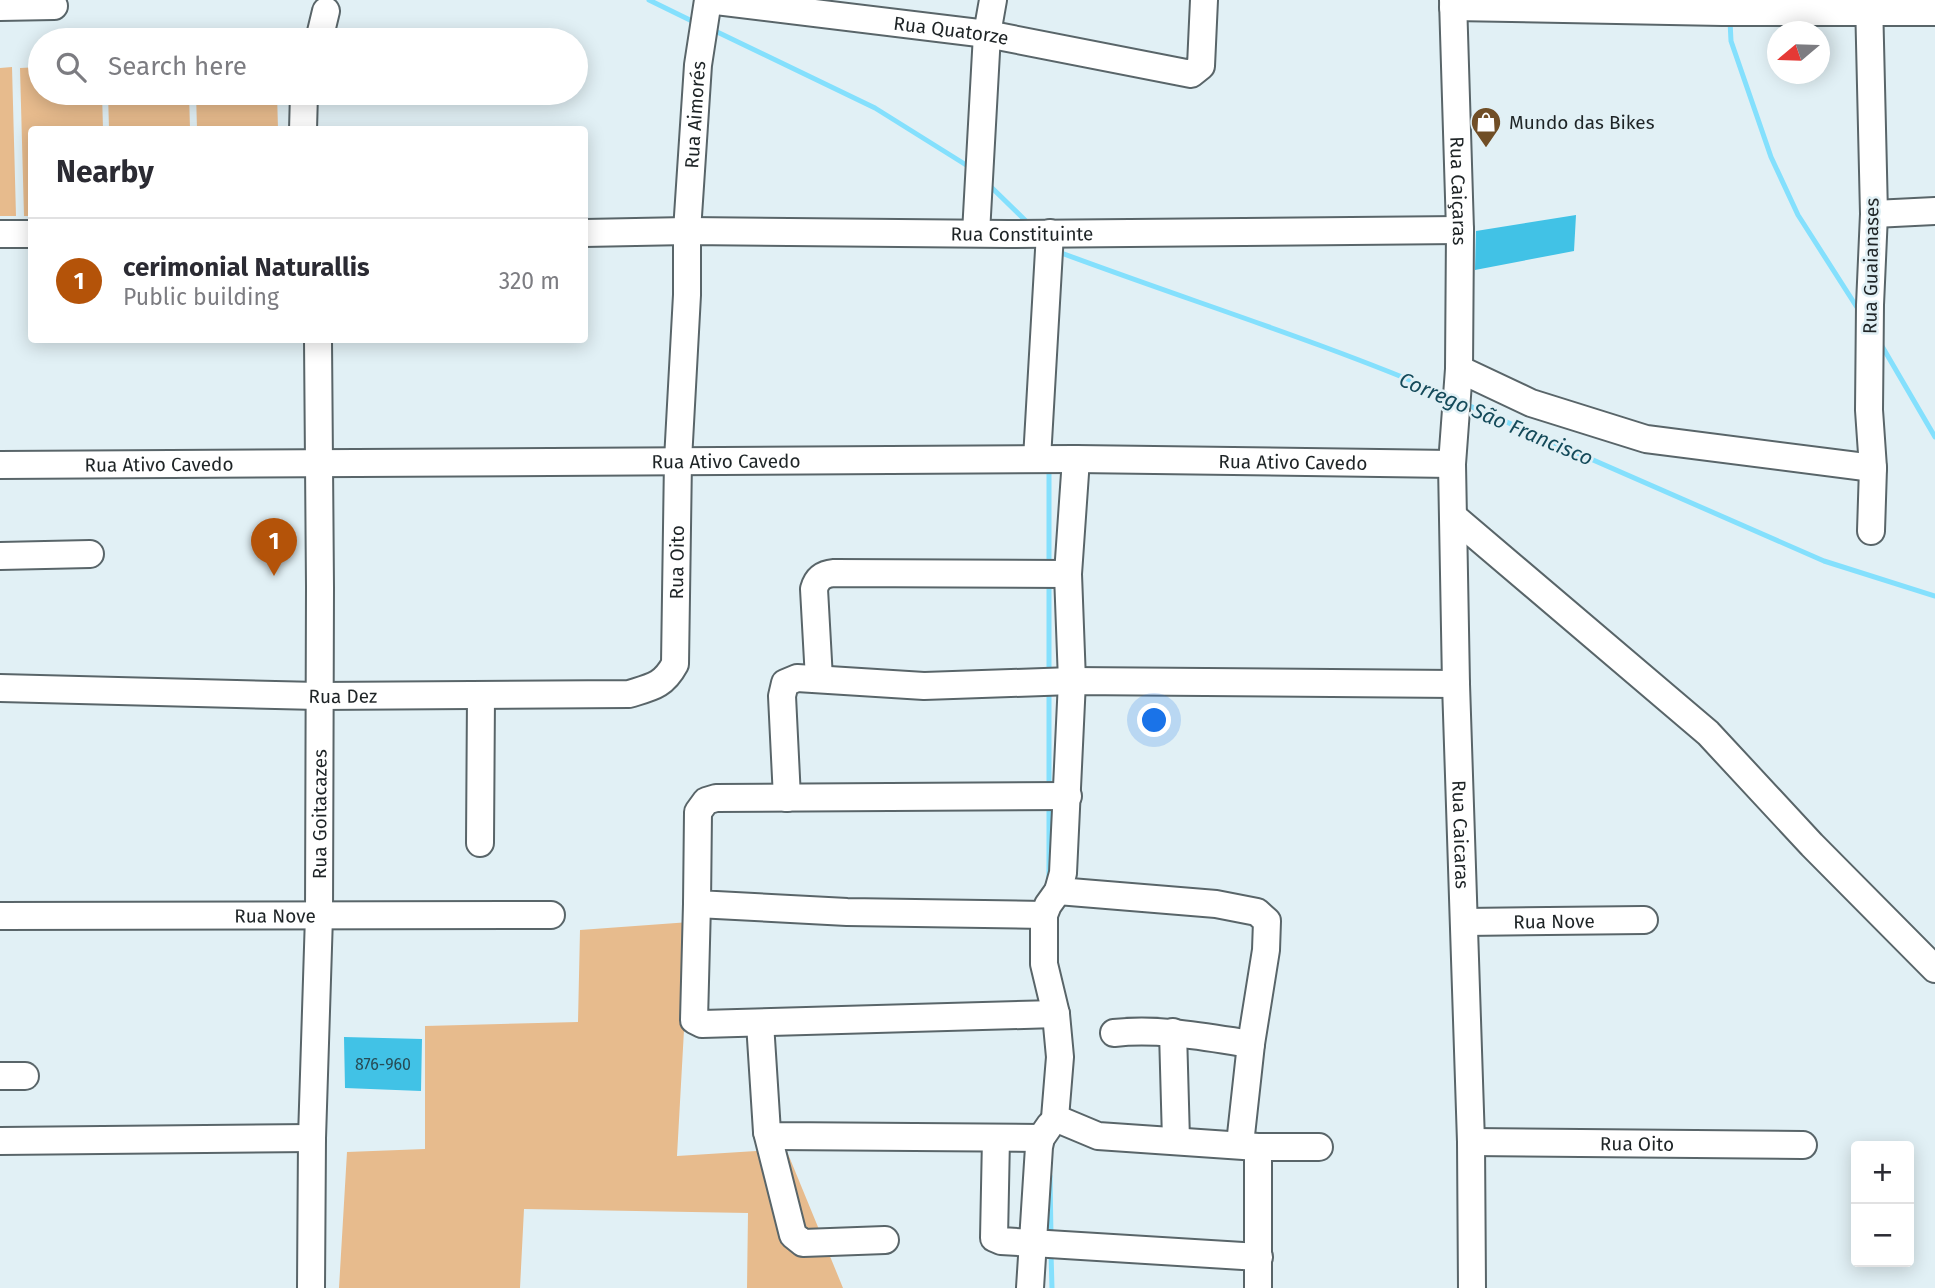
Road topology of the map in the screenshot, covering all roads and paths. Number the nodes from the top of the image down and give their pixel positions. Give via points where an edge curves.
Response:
1 (993, 0) edge
2 (1204, 0) edge
3 (1453, 3) edge
4 (54, 6) dead end
5 (707, 6) edge
6 (1869, 6) edge
7 (0, 7) edge
8 (326, 11) dead end
9 (1935, 12) edge
10 (322, 28) edge
11 (987, 34) junction
12 (304, 105) edge
13 (303, 126) edge
14 (1935, 211) edge
15 (1874, 214) junction
16 (1460, 230) junction
17 (687, 231) junction
18 (588, 233) edge
19 (976, 233) junction
20 (0, 234) edge
21 (28, 234) edge
22 (1049, 241) junction
23 (318, 343) edge
24 (1458, 376) junction
25 (1076, 458) junction
26 (1037, 459) junction
27 (678, 460) junction
28 (318, 464) junction
29 (1452, 464) junction
30 (0, 465) edge
31 (1873, 468) junction
32 (1454, 517) junction
33 (1871, 531) dead end
34 (90, 554) dead end
35 (0, 556) edge
36 (1069, 574) junction
37 (675, 664) joint
38 (820, 680) junction
39 (1072, 681) junction
40 (1455, 684) junction
41 (0, 688) edge
42 (318, 696) junction
43 (481, 696) junction
44 (1068, 796) junction
45 (787, 798) junction
46 (480, 843) dead end
47 (1058, 891) junction
48 (697, 904) junction
49 (551, 915) dead end
50 (1044, 915) junction
51 (0, 916) edge
52 (319, 916) junction
53 (1644, 920) dead end
54 (1465, 922) junction
55 (1935, 969) edge
56 (1056, 1014) junction
57 (761, 1023) junction
58 (1173, 1032) junction
59 (1114, 1033) dead end
60 (1251, 1044) junction
61 (1048, 1128) junction
62 (768, 1132) junction
63 (312, 1138) junction
64 (996, 1138) junction
65 (1176, 1140) junction
66 (0, 1142) edge
67 (1471, 1142) junction
68 (1803, 1145) dead end
69 (1249, 1146) junction
70 (1319, 1147) dead end
71 (885, 1240) dead end
72 (1032, 1244) junction
73 (1259, 1257) junction
74 (311, 1288) edge
75 (1030, 1288) edge
76 (1258, 1288) edge
77 (1472, 1288) edge

1 - 11 street
2 - 11 street, Rua Quatorze via 1201,66 1191,74
3 - 6 street via 1722,12
3 - 16 street, Rua Caiçaras
4 - 7 street
5 - 11 street, Rua Quatorze
5 - 17 street, Rua Aimorés via 699,53
6 - 9 street
6 - 15 street, Rua Guaianases
8 - 10 street
11 - 19 street
12 - 13 street
14 - 15 street
15 - 31 street, Rua Guaianases via 1869,357
16 - 22 street, Rua Constituinte
16 - 24 street, Rua Caiçaras
17 - 18 street, Rua Constituinte
17 - 19 street, Rua Constituinte
17 - 27 street, Rua Aimorés
19 - 22 street, Rua Constituinte
20 - 21 street
22 - 26 street
23 - 28 street, Rua Goitacazes
24 - 29 street, Rua Caicaras
24 - 31 street via 1646,439
25 - 26 street, Rua Ativo Cavedo
25 - 29 street, Rua Ativo Cavedo
25 - 36 street
26 - 27 street, Rua Ativo Cavedo
27 - 28 street, Rua Ativo Cavedo
27 - 37 street, Rua Oito
28 - 30 street, Rua Ativo Cavedo
28 - 42 street, Rua Goitacazes
29 - 32 street, Rua Caicaras
31 - 33 street, Rua Guaianases
32 - 40 street, Rua Caicaras
32 - 55 street via 1708,733
34 - 35 street
36 - 38 street via 823,576 814,589
36 - 39 street
37 - 43 street, Rua Dez via 658,685 629,694
38 - 39 street via 924,687
38 - 45 street via 791,680 783,688
39 - 40 street
39 - 44 street
40 - 54 street, Rua Caicaras
41 - 42 street, Rua Dez
42 - 43 street, Rua Dez
42 - 52 street, Rua Goitacazes
43 - 46 street
44 - 45 street
44 - 47 street
45 - 48 street via 706,801 698,812
47 - 50 street
47 - 60 street via 1216,904 1265,917 1266,950
48 - 50 street
48 - 57 street via 694,1020 702,1024
49 - 52 street, Rua Nove
50 - 56 street via 1044,964
51 - 52 street, Rua Nove
52 - 63 street, Rua Goitacazes
53 - 54 street, Rua Nove
54 - 67 street, Rua Caicaras
56 - 57 street
56 - 61 street via 1060,1057
57 - 62 street
58 - 59 street
58 - 60 street
58 - 65 street
60 - 69 street
61 - 64 street
61 - 65 street
61 - 72 street
62 - 64 street via 775,1136
62 - 71 street via 793,1236 803,1243
63 - 66 street
63 - 74 street, Rua Goitacazes
64 - 72 street via 994,1238
65 - 69 street
67 - 68 street, Rua Oito
67 - 77 street, Rua Caicaras
69 - 70 street
69 - 73 street
72 - 73 street
72 - 75 street
73 - 76 street

